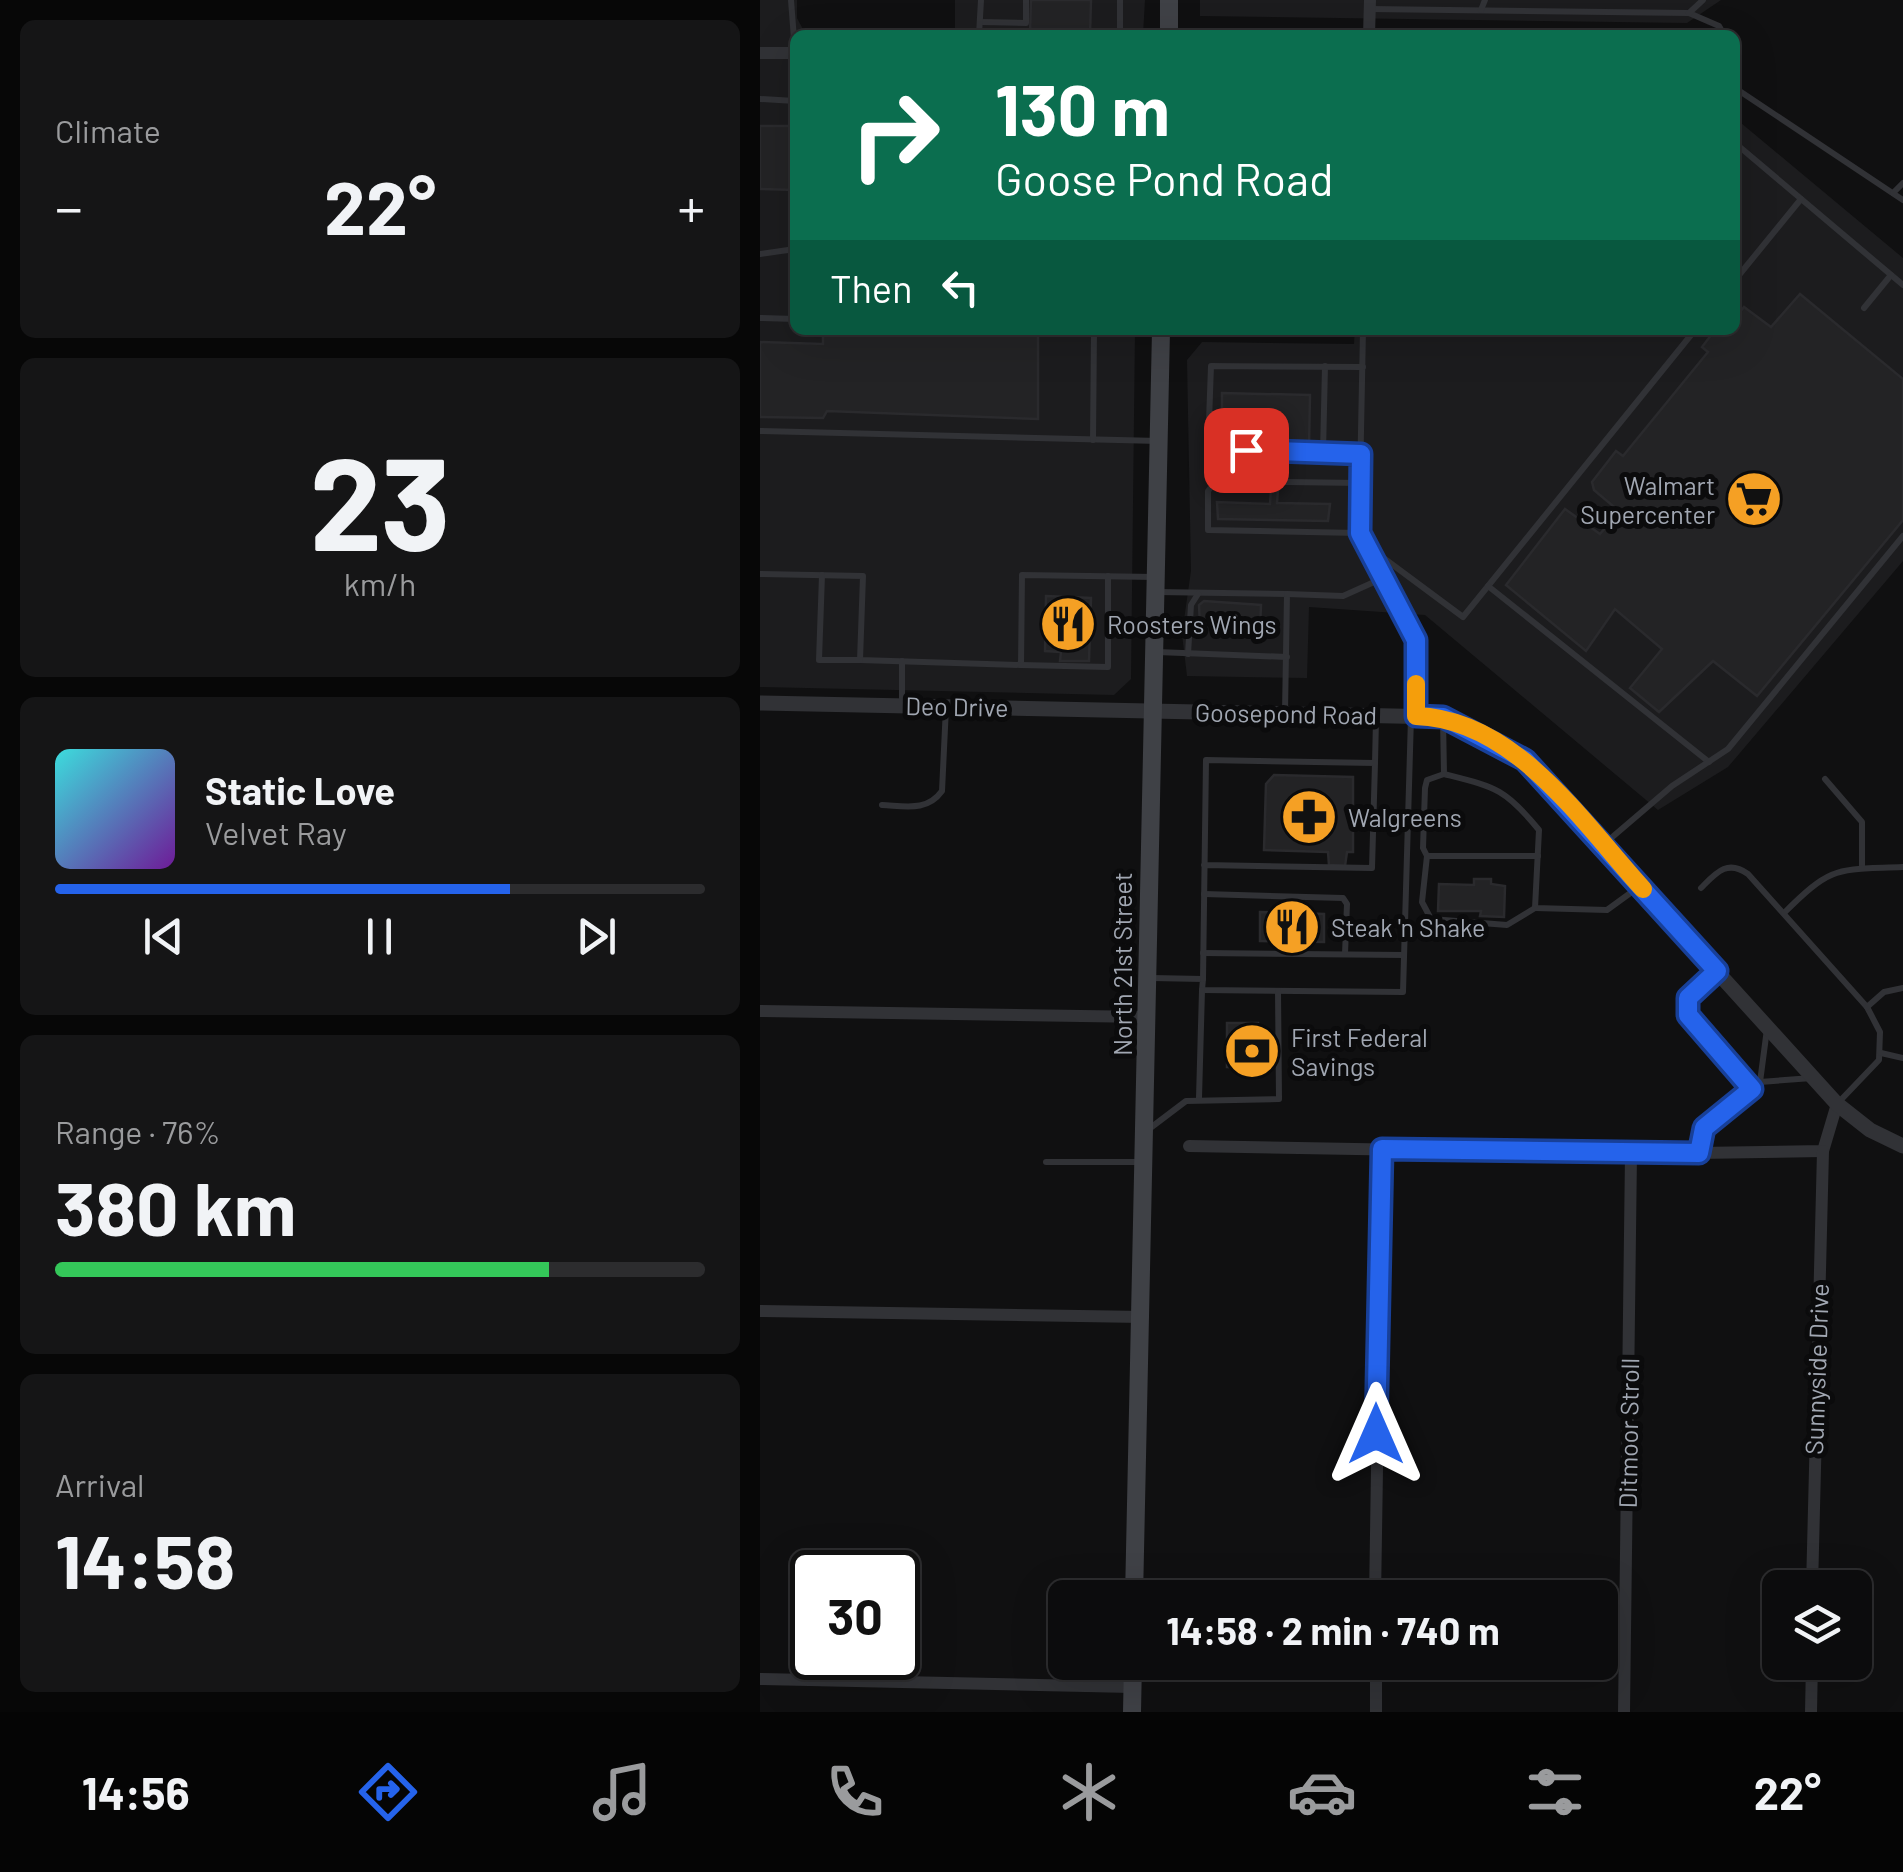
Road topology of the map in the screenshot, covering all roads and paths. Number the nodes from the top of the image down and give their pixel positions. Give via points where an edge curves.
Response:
1 (791, 0) edge
2 (981, 0) edge
3 (1026, 0) edge
4 (1120, 0) edge
5 (1170, 0) edge
6 (1486, 0) edge
7 (1686, 0) edge
8 (1703, 0) edge
9 (1370, 4) edge
10 (1481, 10) junction
11 (1692, 10) junction
12 (980, 22) junction
13 (793, 30) edge
14 (979, 30) edge
15 (1120, 30) edge
16 (1168, 30) edge
17 (1369, 30) edge
18 (1721, 30) edge
19 (760, 53) edge
20 (790, 54) edge
21 (1740, 91) edge
22 (760, 99) edge
23 (790, 100) edge
24 (1740, 148) edge
25 (1903, 182) edge
26 (1893, 193) junction
27 (1801, 198) junction
28 (1903, 200) edge
29 (790, 250) edge
30 (760, 254) edge
31 (1740, 274) edge
32 (1891, 275) junction
33 (1903, 285) edge
34 (1864, 308) dead end
35 (760, 318) edge
36 (790, 319) edge
37 (1094, 335) edge
38 (1161, 335) edge
39 (1364, 335) edge
40 (1691, 335) edge
41 (1325, 366) junction
42 (1362, 367) junction
43 (760, 431) edge
44 (1093, 440) junction
45 (1160, 440) junction
46 (1323, 452) junction
47 (1361, 454) junction
48 (1360, 483) junction
49 (1360, 533) junction
50 (1903, 536) edge
51 (1366, 545) junction
52 (760, 574) edge
53 (822, 575) junction
54 (1108, 576) junction
55 (1383, 578) junction
56 (1157, 584) junction
57 (1488, 586) junction
58 (1199, 593) junction
59 (1287, 594) junction
60 (1156, 652) junction
61 (1188, 654) junction
62 (1288, 657) junction
63 (860, 660) junction
64 (902, 661) junction
65 (1021, 665) junction
66 (760, 702) edge
67 (902, 705) junction
68 (946, 706) junction
69 (1154, 710) junction
70 (1285, 713) junction
71 (1376, 715) junction
72 (1413, 716) junction
73 (1443, 717) junction
74 (1709, 762) junction
75 (1376, 763) junction
76 (1444, 774) junction
77 (1826, 778) dead end
78 (882, 806) dead end
79 (1603, 845) junction
80 (1427, 856) junction
81 (1538, 856) junction
82 (1204, 865) junction
83 (1862, 867) junction
84 (1903, 867) edge
85 (1640, 886) junction
86 (1701, 888) dead end
87 (1204, 894) junction
88 (1535, 908) junction
89 (1784, 913) junction
90 (1203, 953) junction
91 (1345, 954) junction
92 (1404, 955) junction
93 (1717, 971) junction
94 (1147, 978) junction
95 (1202, 979) junction
96 (1903, 988) edge
97 (1202, 990) junction
98 (1278, 991) junction
99 (1867, 1007) junction
100 (760, 1011) edge
101 (1147, 1017) junction
102 (1768, 1027) junction
103 (1881, 1053) junction
104 (1903, 1058) edge
105 (1813, 1078) junction
106 (1760, 1082) junction
107 (1752, 1089) junction
108 (1199, 1098) junction
109 (1837, 1104) junction
110 (1145, 1132) junction
111 (1188, 1146) dead end
112 (1903, 1146) edge
113 (1382, 1149) junction
114 (1823, 1151) junction
115 (1699, 1153) junction
116 (1631, 1154) junction
117 (1046, 1162) dead end
118 (1145, 1162) junction
119 (760, 1311) edge
120 (1143, 1318) junction
121 (1812, 1570) edge
122 (1135, 1580) edge
123 (1375, 1580) edge
124 (760, 1679) edge
125 (1132, 1680) edge
126 (1376, 1680) edge
127 (1812, 1680) edge
128 (1132, 1687) junction
129 (1132, 1712) edge
130 (1376, 1712) edge
131 (1624, 1712) edge
132 (1812, 1712) edge

1 - 13 lane
2 - 12 lane
3 - 12 lane via 1026,23
4 - 15 lane
5 - 16 main road
6 - 10 lane
7 - 11 lane
8 - 11 lane
9 - 10 lane
9 - 17 street
10 - 11 lane
11 - 18 lane
12 - 14 lane
19 - 20 street
21 - 26 lane
22 - 23 lane
24 - 27 lane
25 - 26 lane
26 - 28 lane
27 - 31 lane
27 - 32 lane
29 - 30 lane
32 - 33 lane
32 - 34 lane
35 - 36 lane
37 - 44 lane
38 - 45 main road, North 21st Street
39 - 42 lane
40 - 57 lane
41 - 42 lane
41 - 46 lane
41 - 46 lane via 1211,366 1208,449
42 - 47 lane
43 - 44 lane
44 - 45 lane
45 - 56 main road, North 21st Street
46 - 47 lane
47 - 48 lane
48 - 49 lane
48 - 49 lane via 1216,481 1208,491 1208,530
49 - 51 lane
50 - 74 lane via 1728,749
51 - 55 lane
51 - 57 lane via 1464,616
52 - 53 lane
53 - 63 lane via 863,576
53 - 63 lane via 819,660
54 - 56 lane
54 - 65 lane via 1022,575
54 - 65 lane via 1108,667
55 - 59 lane via 1343,596
55 - 72 lane via 1416,640
56 - 58 lane
56 - 60 main road, North 21st Street
57 - 74 lane
58 - 59 lane
58 - 61 lane via 1191,605
59 - 62 lane
60 - 61 lane
60 - 69 main road, North 21st Street
61 - 62 lane
62 - 70 lane
63 - 64 lane
64 - 65 lane
64 - 67 lane
66 - 67 street, Deo Drive
67 - 68 street, Deo Drive
68 - 69 street, Deo Drive
68 - 78 lane via 942,791 921,807
69 - 70 street, Goosepond Road
69 - 94 main road, North 21st Street
70 - 71 street, Goosepond Road
71 - 72 street, Goosepond Road
71 - 75 lane
72 - 73 street, Goosepond Road
72 - 92 lane
73 - 76 lane
73 - 79 street, Goosepond Road via 1525,760
74 - 79 lane
75 - 82 lane via 1372,868
75 - 82 lane via 1206,760
76 - 80 lane via 1424,788
76 - 81 lane via 1492,785 1516,802 1540,830
77 - 83 lane via 1862,822
79 - 85 street, Goosepond Road
80 - 81 lane
80 - 88 lane via 1422,902 1431,919 1507,925
81 - 88 lane
82 - 87 lane
83 - 84 lane
83 - 89 lane via 1825,876
85 - 88 lane via 1607,910
85 - 93 street, Goosepond Road
86 - 89 lane via 1723,868 1737,866
87 - 90 lane
87 - 91 lane via 1342,898
89 - 99 lane
90 - 91 lane
90 - 95 lane
91 - 92 lane
92 - 98 lane via 1403,992
93 - 102 street, Goosepond Road
93 - 107 lane via 1688,998 1688,1015
94 - 95 lane
94 - 101 main road, North 21st Street
95 - 97 lane
96 - 99 lane via 1884,992
97 - 98 lane
97 - 108 lane
98 - 108 lane via 1279,1099
99 - 103 lane via 1880,1032
100 - 101 street
101 - 110 main road, North 21st Street
102 - 105 street, Goosepond Road
102 - 106 lane
103 - 104 lane
103 - 109 lane via 1877,1067
105 - 106 lane
105 - 109 street, Goosepond Road
106 - 107 lane
107 - 115 lane via 1704,1128
108 - 110 lane via 1171,1109
109 - 112 street, Goosepond Road
109 - 114 street, Sunnyside Drive
110 - 118 main road, North 21st Street
111 - 113 street
113 - 116 street
113 - 123 street
114 - 115 street
114 - 121 street, Sunnyside Drive
115 - 116 street
116 - 131 street, Ditmoor Stroll
117 - 118 lane
118 - 120 main road, North 21st Street
119 - 120 street
120 - 122 main road, North 21st Street
124 - 128 street
125 - 128 main road
126 - 130 street
127 - 132 street
128 - 129 main road

